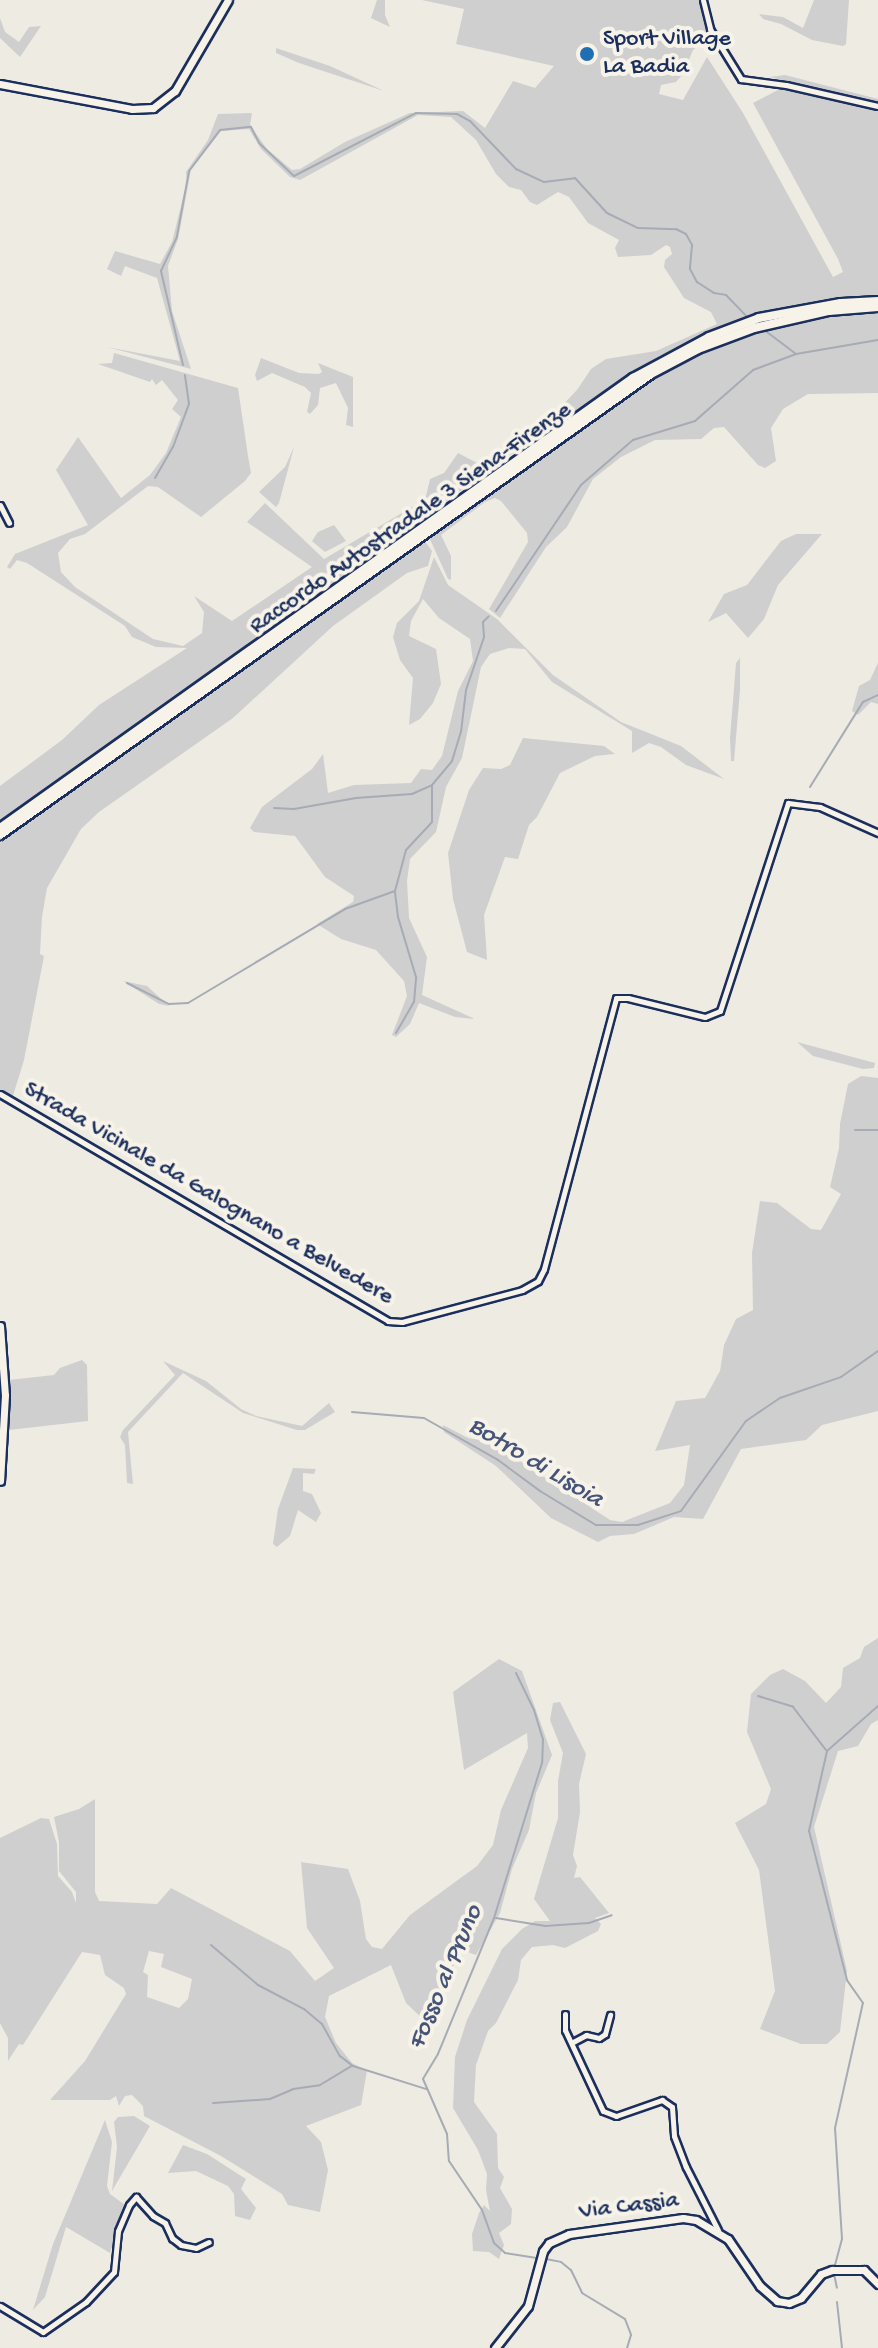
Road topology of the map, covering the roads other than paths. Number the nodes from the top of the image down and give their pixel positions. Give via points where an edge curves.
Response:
1 (228, 0) edge
2 (703, 0) edge
3 (0, 84) edge
4 (878, 106) edge
5 (878, 301) edge
6 (878, 307) edge
7 (0, 505) edge
8 (9, 523) dead end
9 (0, 828) edge
10 (878, 833) edge
11 (0, 835) edge
12 (0, 1094) edge
13 (0, 1326) edge
14 (0, 1481) edge
15 (565, 2014) dead end
16 (610, 2015) dead end
17 (573, 2042) junction
18 (718, 2230) junction
19 (209, 2242) dead end
20 (878, 2284) edge
21 (0, 2306) edge
22 (495, 2348) edge

1 - 3 main road via 175,91 153,108 132,109
2 - 4 street via 710,29 741,79
5 - 9 highway, Raccordo Autostradale 3 Siena-Firenze via 759,318 644,371
6 - 11 highway, Raccordo Autostradale 3 Siena-Firenze via 816,313 754,328 651,374
7 - 8 street
10 - 12 street, Strada Vicinale da Galognano a Belvedere via 820,807 788,803 720,1011 705,1017 616,998 544,1269 538,1281 522,1290 402,1322 388,1321
13 - 14 main road via 5,1395
15 - 17 street via 565,2030
16 - 17 street via 605,2034
17 - 18 street via 603,2111 616,2116 662,2100 669,2103 674,2136
18 - 20 main road via 777,2301 801,2298 821,2274 832,2270 864,2270
18 - 22 main road, Via Cassia via 683,2218 558,2237 543,2251 520,2320
19 - 21 street via 196,2248 181,2245 136,2197 118,2231 114,2272 86,2302 43,2332

